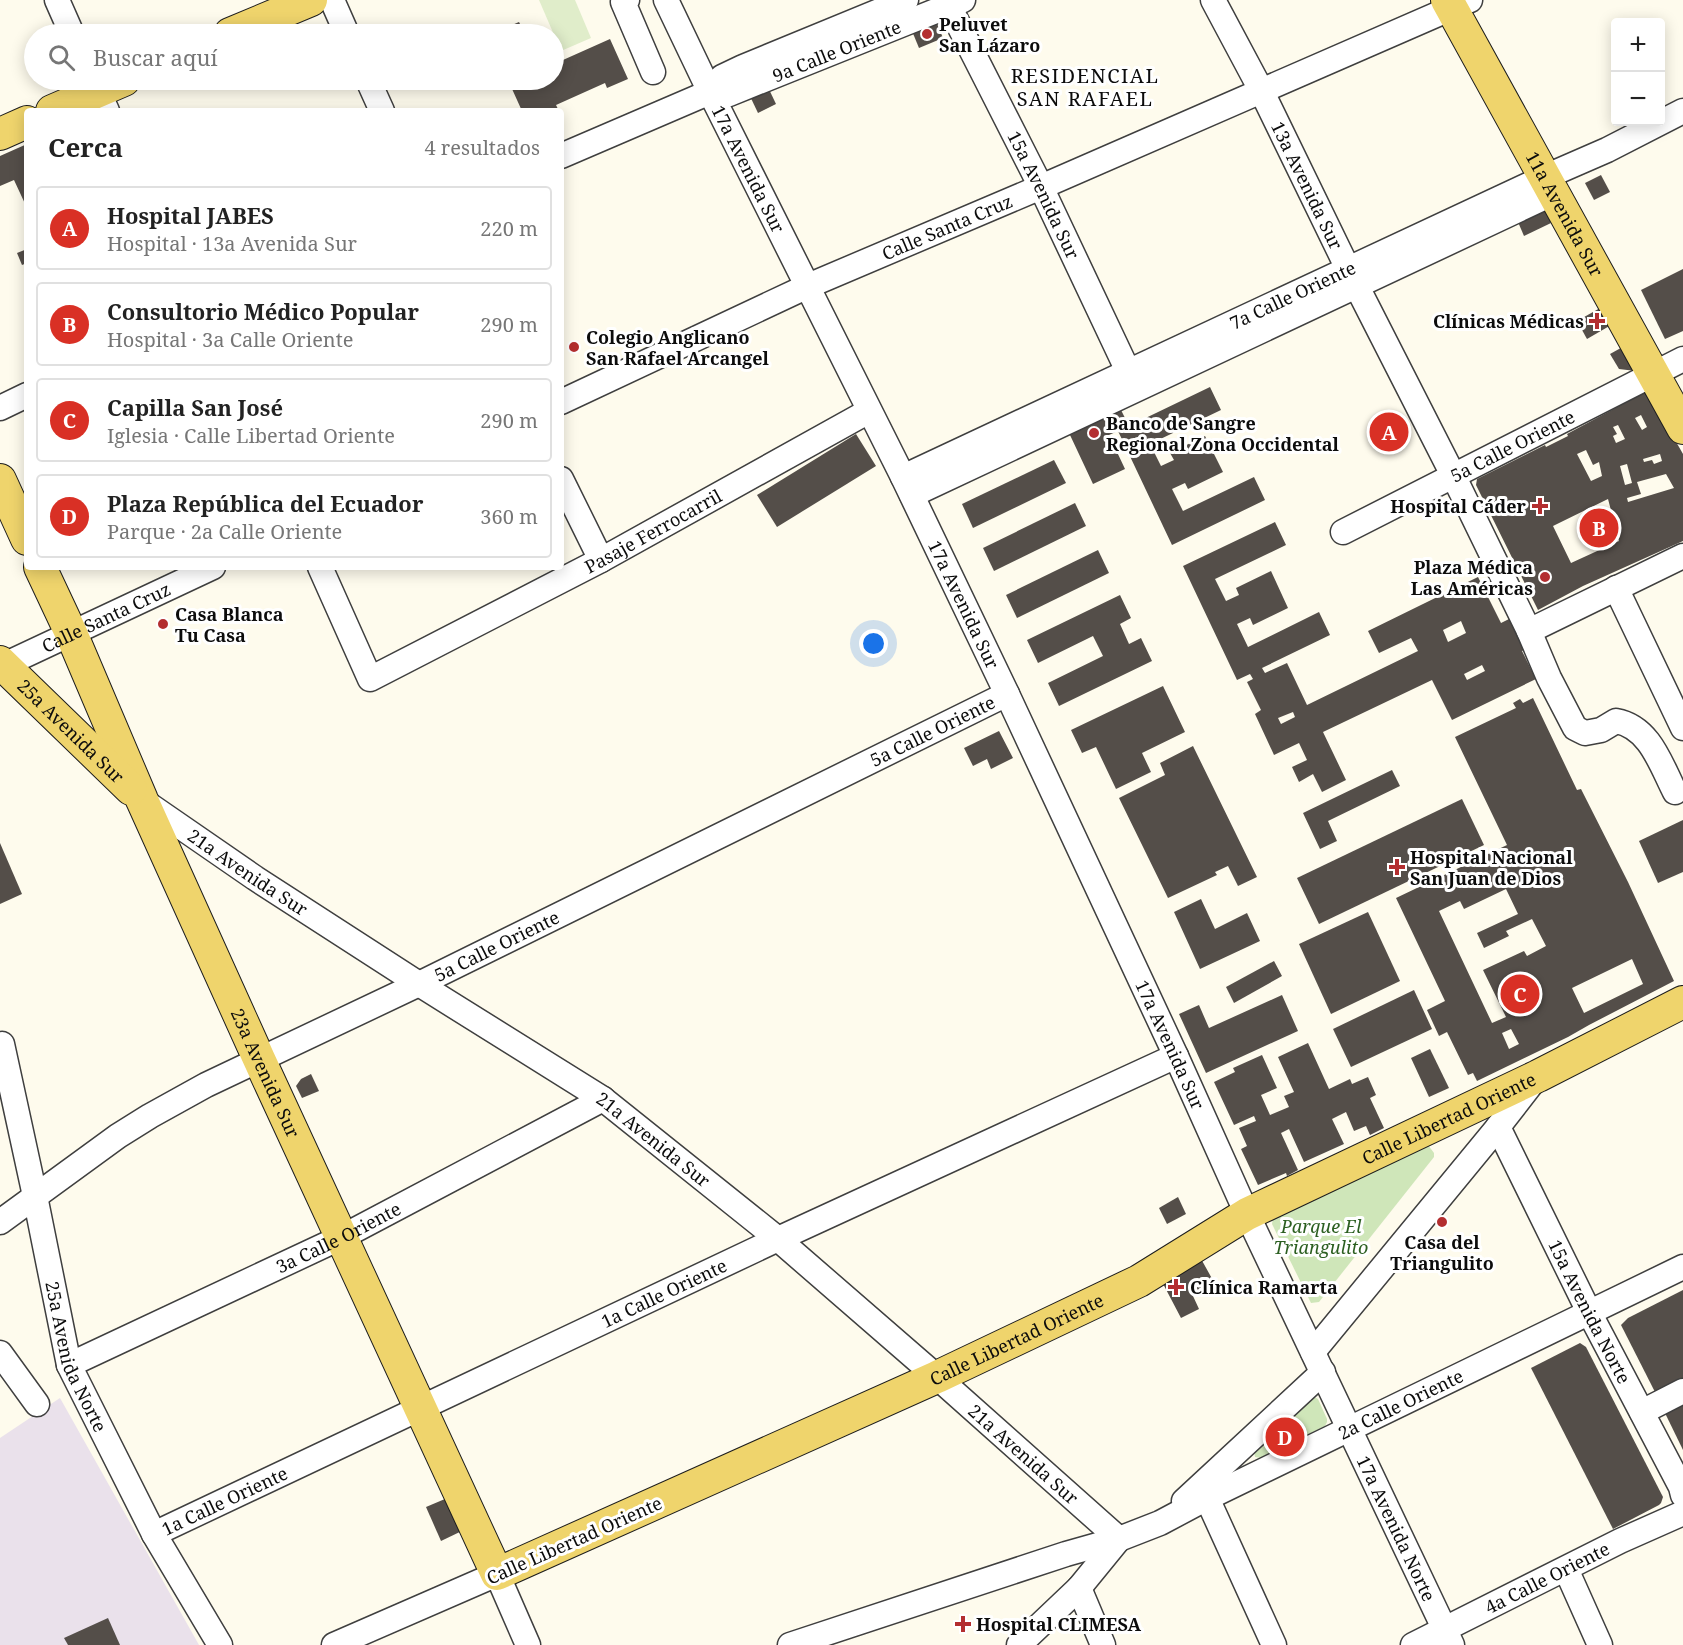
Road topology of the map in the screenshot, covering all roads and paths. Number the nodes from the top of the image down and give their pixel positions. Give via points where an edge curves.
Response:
1 (57, 0) edge
2 (311, 0) edge
3 (332, 0) edge
4 (627, 0) edge
5 (666, 0) edge
6 (906, 0) edge
7 (1213, 0) edge
8 (953, 2) edge
9 (1456, 2) edge
10 (68, 24) edge
11 (255, 24) edge
12 (343, 24) edge
13 (653, 72) dead end
14 (106, 90) edge
15 (373, 90) edge
16 (1261, 90) junction
17 (710, 92) junction
18 (60, 108) edge
19 (381, 108) edge
20 (1683, 111) edge
21 (24, 123) edge
22 (0, 134) edge
23 (564, 155) edge
24 (1550, 185) junction
25 (1041, 187) junction
26 (1352, 278) junction
27 (808, 286) junction
28 (1683, 360) edge
29 (1655, 375) junction
30 (1133, 380) junction
31 (24, 396) edge
32 (564, 401) edge
33 (0, 408) edge
34 (869, 411) junction
35 (1683, 428) edge
36 (1454, 477) junction
37 (0, 480) edge
38 (564, 485) edge
39 (907, 486) junction
40 (24, 532) edge
41 (1343, 532) dead end
42 (1683, 556) edge
43 (601, 560) junction
44 (41, 570) edge
45 (207, 570) edge
46 (321, 570) edge
47 (1616, 588) junction
48 (1529, 631) junction
49 (71, 633) junction
50 (1, 665) edge
51 (1007, 694) junction
52 (1683, 728) edge
53 (1675, 792) dead end
54 (142, 800) junction
55 (419, 984) junction
56 (1683, 1002) edge
57 (2, 1044) dead end
58 (1176, 1056) junction
59 (259, 1059) junction
60 (1538, 1076) junction
61 (603, 1099) junction
62 (1498, 1127) junction
63 (35, 1196) junction
64 (1247, 1214) junction
65 (0, 1222) edge
66 (342, 1237) junction
67 (778, 1239) junction
68 (1683, 1267) edge
69 (1589, 1312) junction
70 (0, 1353) edge
71 (1318, 1362) junction
72 (69, 1365) junction
73 (937, 1377) junction
74 (1683, 1391) edge
75 (37, 1404) dead end
76 (420, 1408) junction
77 (1642, 1412) junction
78 (1350, 1430) junction
79 (1683, 1495) edge
80 (1207, 1498) junction
81 (1683, 1513) edge
82 (1160, 1523) junction
83 (154, 1534) junction
84 (1119, 1539) junction
85 (1566, 1569) junction
86 (497, 1574) junction
87 (1079, 1588) junction
88 (1449, 1637) edge
89 (220, 1645) edge
90 (334, 1645) edge
91 (528, 1645) edge
92 (790, 1645) edge
93 (1019, 1645) edge
94 (1103, 1645) edge
95 (1274, 1645) edge
96 (1413, 1645) edge
97 (1600, 1645) edge

1 - 10 street
2 - 11 main road
3 - 12 street
4 - 13 street via 623,2
5 - 17 street, 17a Avenida Sur
6 - 17 street, 9a Calle Oriente via 743,67 722,77
7 - 16 street, 13a Avenida Sur
8 - 17 street, 9a Calle Oriente via 729,94
8 - 25 street, 15a Avenida Sur
9 - 16 street, Calle Santa Cruz
9 - 24 main road, 11a Avenida Sur
14 - 18 main road
15 - 19 street
16 - 25 street, Calle Santa Cruz
16 - 26 street, 13a Avenida Sur
17 - 23 street, 9a Calle Oriente
17 - 27 street, 17a Avenida Sur
20 - 24 street, 7a Calle Oriente
21 - 22 main road
24 - 26 street, 7a Calle Oriente
24 - 29 main road, 11a Avenida Sur
25 - 27 street, Calle Santa Cruz
25 - 30 street, 15a Avenida Sur
26 - 30 street, 7a Calle Oriente
26 - 36 street, 13a Avenida Sur
27 - 32 street, Calle Santa Cruz
27 - 34 street, 17a Avenida Sur
28 - 29 street, 5a Calle Oriente
29 - 35 main road, 11a Avenida Sur
29 - 36 street, 5a Calle Oriente
30 - 39 street, 7a Calle Oriente
31 - 33 street
34 - 39 street, 17a Avenida Sur
34 - 43 street, Pasaje Ferrocarril
36 - 41 street, 5a Calle Oriente
36 - 48 street, 13a Avenida Sur
37 - 40 main road
38 - 43 street
39 - 51 street, 17a Avenida Sur
42 - 47 street
43 - 46 street, Pasaje Ferrocarril via 370,679
44 - 49 main road, 23a Avenida Sur
45 - 49 street, Calle Santa Cruz
47 - 48 street
47 - 52 street
48 - 53 street, 13a Avenida Sur via 1575,728 1585,733 1617,721 1635,728 1647,738
49 - 50 street, Calle Santa Cruz
49 - 54 main road, 23a Avenida Sur
50 - 54 main road, 25a Avenida Sur
51 - 55 street, 5a Calle Oriente
51 - 58 street, 17a Avenida Sur
54 - 55 street, 21a Avenida Sur
54 - 59 main road, 23a Avenida Sur
55 - 59 street, 5a Calle Oriente
55 - 61 street, 21a Avenida Sur
56 - 60 main road, Calle Libertad Oriente
57 - 63 street, 25a Avenida Norte
58 - 64 street, 17a Avenida Sur
58 - 67 street, 1a Calle Oriente
59 - 63 street, 5a Calle Oriente via 150,1116
59 - 66 main road, 23a Avenida Sur
60 - 62 street
60 - 64 main road, Calle Libertad Oriente
61 - 66 street, 3a Calle Oriente
61 - 67 street, 21a Avenida Sur
62 - 69 street, 15a Avenida Norte
62 - 71 street
63 - 65 street, 5a Calle Oriente
63 - 72 street, 25a Avenida Norte
64 - 71 street, 17a Avenida Norte
64 - 73 main road, Calle Libertad Oriente via 1139,1281
66 - 72 street, 3a Calle Oriente
66 - 76 main road, 23a Avenida Sur
67 - 73 street, 21a Avenida Sur
67 - 76 street, 1a Calle Oriente
68 - 69 street, 2a Calle Oriente
69 - 77 street, 15a Avenida Norte
69 - 78 street, 2a Calle Oriente
70 - 75 street
71 - 78 street, 17a Avenida Norte
71 - 82 street
72 - 83 street, 25a Avenida Norte
73 - 84 street, 21a Avenida Sur
73 - 86 main road, Calle Libertad Oriente
74 - 77 street
76 - 83 street, 1a Calle Oriente
76 - 86 main road, 23a Avenida Sur
77 - 79 street, 15a Avenida Norte
78 - 80 street, 2a Calle Oriente
78 - 88 street, 17a Avenida Norte
80 - 82 street, 2a Calle Oriente
80 - 95 street
81 - 85 street, 4a Calle Oriente
82 - 84 street, 2a Calle Oriente
83 - 89 street, 25a Avenida Norte
84 - 87 street
84 - 92 street, 2a Calle Oriente
85 - 88 street, 4a Calle Oriente
85 - 97 street
86 - 90 street, Calle Libertad Oriente
86 - 91 street
87 - 93 street
87 - 94 street
88 - 96 street, 4a Calle Oriente

